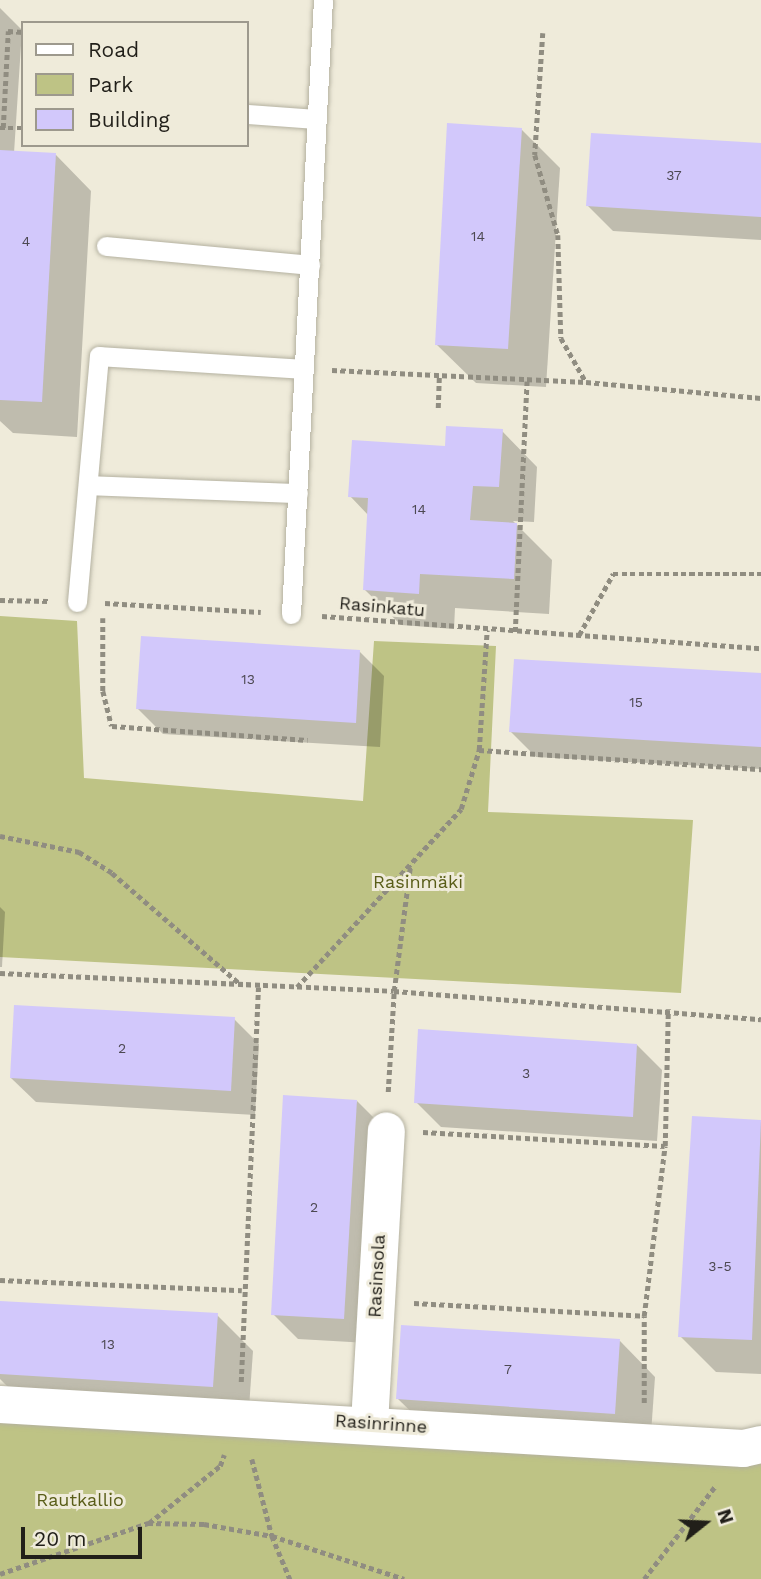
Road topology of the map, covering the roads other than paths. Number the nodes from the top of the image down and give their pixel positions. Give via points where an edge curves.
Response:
1 (323, 0) edge
2 (248, 114) edge
3 (317, 119) junction
4 (106, 246) dead end
5 (310, 265) junction
6 (304, 369) junction
7 (88, 485) junction
8 (298, 493) junction
9 (77, 602) road end
10 (291, 614) road end
11 (386, 1130) road end
12 (0, 1404) edge
13 (369, 1423) junction
14 (752, 1446) edge

1 - 3 lane
2 - 3 lane
3 - 5 lane
4 - 5 lane
5 - 6 lane
6 - 7 lane via 99,356
6 - 8 lane
7 - 8 lane
7 - 9 lane
8 - 10 lane
11 - 13 street, Rasinsola
12 - 13 street, Rasinrinne
13 - 14 street, Rasinrinne

